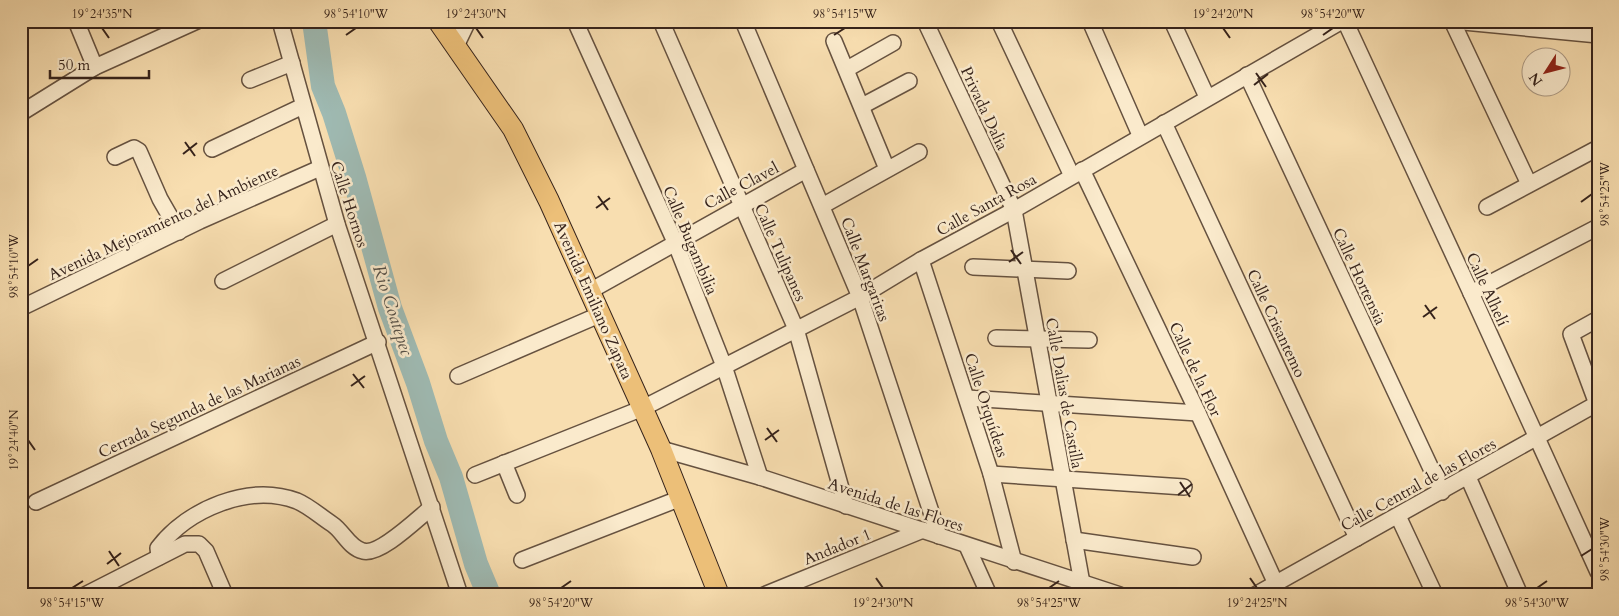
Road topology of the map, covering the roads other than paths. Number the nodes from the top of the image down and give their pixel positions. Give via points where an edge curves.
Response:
1 (76, 21) edge
2 (197, 21) edge
3 (280, 21) edge
4 (438, 21) edge
5 (468, 21) edge
6 (575, 21) edge
7 (661, 21) edge
8 (742, 21) edge
9 (925, 21) edge
10 (999, 21) edge
11 (1090, 21) edge
12 (1172, 21) edge
13 (1343, 21) edge
14 (1453, 21) edge
15 (1589, 21) edge
16 (1597, 36) edge
17 (834, 41) dead end
18 (893, 43) dead end
19 (456, 46) junction
20 (292, 63) junction
21 (95, 67) junction
22 (847, 69) junction
23 (1247, 75) junction
24 (250, 80) dead end
25 (910, 81) dead end
26 (1207, 98) junction
27 (302, 106) junction
28 (862, 106) junction
29 (21, 113) edge
30 (1164, 122) junction
31 (1140, 136) junction
32 (212, 148) dead end
33 (1598, 148) edge
34 (919, 152) dead end
35 (115, 157) dead end
36 (320, 168) junction
37 (888, 169) junction
38 (806, 170) junction
39 (1077, 173) junction
40 (1529, 184) junction
41 (742, 205) junction
42 (822, 206) junction
43 (1487, 207) dead end
44 (1014, 210) junction
45 (337, 224) junction
46 (1598, 227) edge
47 (178, 232) junction
48 (675, 242) junction
49 (921, 260) junction
50 (973, 267) dead end
51 (1024, 270) junction
52 (1068, 271) dead end
53 (224, 281) dead end
54 (590, 291) junction
55 (1471, 293) junction
56 (860, 297) junction
57 (21, 308) edge
58 (599, 315) junction
59 (1598, 319) edge
60 (796, 330) junction
61 (996, 338) dead end
62 (1038, 340) junction
63 (1089, 340) dead end
64 (378, 342) junction
65 (724, 366) junction
66 (458, 376) dead end
67 (967, 398) junction
68 (1049, 403) junction
69 (1597, 403) edge
70 (643, 408) junction
71 (1198, 413) junction
72 (1537, 437) junction
73 (661, 449) junction
74 (504, 463) junction
75 (991, 474) junction
76 (475, 475) dead end
77 (760, 477) junction
78 (1468, 477) junction
79 (1063, 480) junction
80 (1184, 487) dead end
81 (1442, 492) junction
82 (517, 495) dead end
83 (681, 498) junction
84 (36, 502) dead end
85 (846, 506) junction
86 (432, 507) junction
87 (1398, 516) junction
88 (923, 530) junction
89 (939, 536) junction
90 (1358, 538) junction
91 (1074, 540) junction
92 (968, 546) junction
93 (159, 557) junction
94 (1193, 557) dead end
95 (522, 560) dead end
96 (1014, 562) junction
97 (1598, 572) edge
98 (1082, 583) junction
99 (1276, 584) junction
100 (1116, 594) edge
101 (85, 595) edge
102 (225, 595) edge
103 (460, 595) edge
104 (719, 595) edge
105 (764, 595) edge
106 (989, 595) edge
107 (1255, 595) edge
108 (1435, 595) edge
109 (1520, 595) edge

1 - 21 street
2 - 21 street
3 - 20 street, Calle Hornos
4 - 19 main road, Avenida Emiliano Zapata
5 - 19 street
6 - 48 street, Calle Bugambilia
7 - 41 street, Calle Tulipanes
8 - 38 street, Calle Margaritas
9 - 44 street, Privada Dalia
10 - 39 street, Calle de la Flor
11 - 31 street
12 - 26 street
13 - 23 street, Calle Santa Rosa
13 - 55 street, Calle Alhelí
14 - 16 street
14 - 40 street
15 - 16 street
17 - 22 street
18 - 22 street
19 - 54 main road, Avenida Emiliano Zapata via 513,129
20 - 24 street
20 - 27 street, Calle Hornos
21 - 29 street
22 - 28 street
23 - 26 street, Calle Santa Rosa
23 - 81 street, Calle Hortensia
25 - 28 street
26 - 30 street, Calle Santa Rosa
27 - 32 street
27 - 36 street, Calle Hornos
28 - 37 street
30 - 31 street, Calle Santa Rosa
30 - 90 street, Calle Crisantemo
31 - 39 street, Calle Santa Rosa
33 - 40 street
34 - 37 street
35 - 47 street via 134,148 139,151
36 - 45 street, Calle Hornos
36 - 47 street, Avenida Mejoramiento del Ambiente
37 - 42 street
38 - 41 street, Calle Clavel
38 - 42 street, Calle Margaritas
39 - 44 street, Calle Santa Rosa
39 - 71 street, Calle de la Flor
40 - 43 street
41 - 48 street, Calle Clavel
41 - 60 street, Calle Tulipanes
42 - 56 street, Calle Margaritas
44 - 49 street, Calle Santa Rosa
44 - 51 street, Calle Dalias de Castilla
45 - 53 street
45 - 64 street, Calle Hornos
46 - 55 street
47 - 57 street, Avenida Mejoramiento del Ambiente
48 - 54 street, Calle Clavel
48 - 65 street, Calle Bugambilia
49 - 56 street, Calle Santa Rosa
49 - 67 street, Calle Orquídeas
50 - 51 street
51 - 52 street
51 - 62 street, Calle Dalias de Castilla
54 - 58 main road, Avenida Emiliano Zapata
55 - 72 street, Calle Alhelí
56 - 60 street, Calle Santa Rosa
56 - 89 street, Calle Margaritas
58 - 66 street
58 - 70 main road, Avenida Emiliano Zapata
59 - 69 street via 1571,334
60 - 65 street, Calle Santa Rosa
60 - 85 street, Calle Tulipanes
61 - 62 street
62 - 63 street
62 - 68 street, Calle Dalias de Castilla
64 - 84 street, Cerrada Segunda de las Marianas
64 - 86 street, Calle Hornos
65 - 70 street, Calle Santa Rosa
65 - 77 street, Calle Bugambilia
67 - 68 street
67 - 75 street, Calle Orquídeas
68 - 71 street
68 - 79 street, Calle Dalias de Castilla
69 - 72 street, Calle Central de las Flores
70 - 73 main road, Avenida Emiliano Zapata
70 - 74 street, Calle Santa Rosa
71 - 99 street, Calle de la Flor
72 - 78 street, Calle Central de las Flores
72 - 97 street, Calle Alhelí
73 - 77 street, Avenida de las Flores
73 - 83 main road, Avenida Emiliano Zapata
74 - 76 street, Calle Santa Rosa
74 - 82 street
75 - 79 street
75 - 96 street, Calle Orquídeas
77 - 85 street, Avenida de las Flores
78 - 81 street, Calle Central de las Flores
78 - 109 street
79 - 80 street
79 - 91 street, Calle Dalias de Castilla
81 - 87 street, Calle Central de las Flores
83 - 95 street
83 - 104 main road, Avenida Emiliano Zapata
85 - 88 street, Avenida de las Flores
86 - 93 street via 378,550 363,551 351,544 339,528 298,502 281,497 239,496 197,515 171,532 158,548
86 - 103 street, Calle Hornos
87 - 90 street, Calle Central de las Flores
87 - 108 street
88 - 89 street, Avenida de las Flores
88 - 105 street, Andador 1
89 - 92 street, Avenida de las Flores
90 - 99 street, Calle Central de las Flores
91 - 94 street
91 - 98 street, Calle Dalias de Castilla
92 - 96 street, Avenida de las Flores
92 - 106 street
93 - 101 street
93 - 102 street via 185,544 199,544 206,551
96 - 98 street, Avenida de las Flores
98 - 100 street, Avenida de las Flores
99 - 107 street, Calle Central de las Flores

